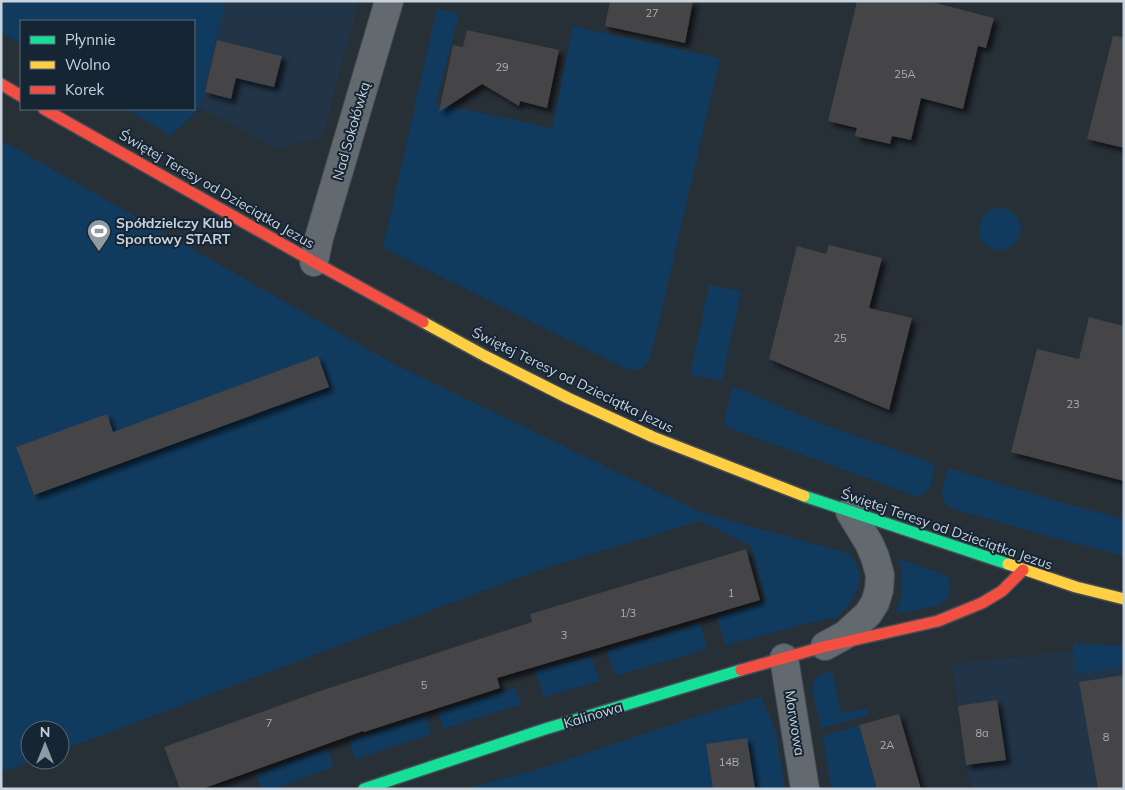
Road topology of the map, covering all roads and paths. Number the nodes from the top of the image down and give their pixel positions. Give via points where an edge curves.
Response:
1 (389, 1) edge
2 (1, 84) edge
3 (20, 95) edge
4 (46, 110) edge
5 (314, 262) junction
6 (850, 512) junction
7 (1023, 570) junction
8 (1124, 599) edge
9 (823, 647) junction
10 (784, 658) junction
11 (364, 789) edge
12 (805, 789) edge

1 - 5 street, Nad Sokołówką
2 - 3 street
4 - 5 street, Świętej Teresy od Dzieciątka Jezus
5 - 6 street, Świętej Teresy od Dzieciątka Jezus via 568,398 654,437
6 - 7 street, Świętej Teresy od Dzieciątka Jezus
6 - 9 street, Kalinowa via 875,557 880,575 879,590 868,614 846,635
7 - 8 street, Świętej Teresy od Dzieciątka Jezus
7 - 9 street, Kalinowa via 1002,591 963,612 938,621
9 - 10 street, Kalinowa
10 - 11 street, Kalinowa via 545,729
10 - 12 street, Morwowa

